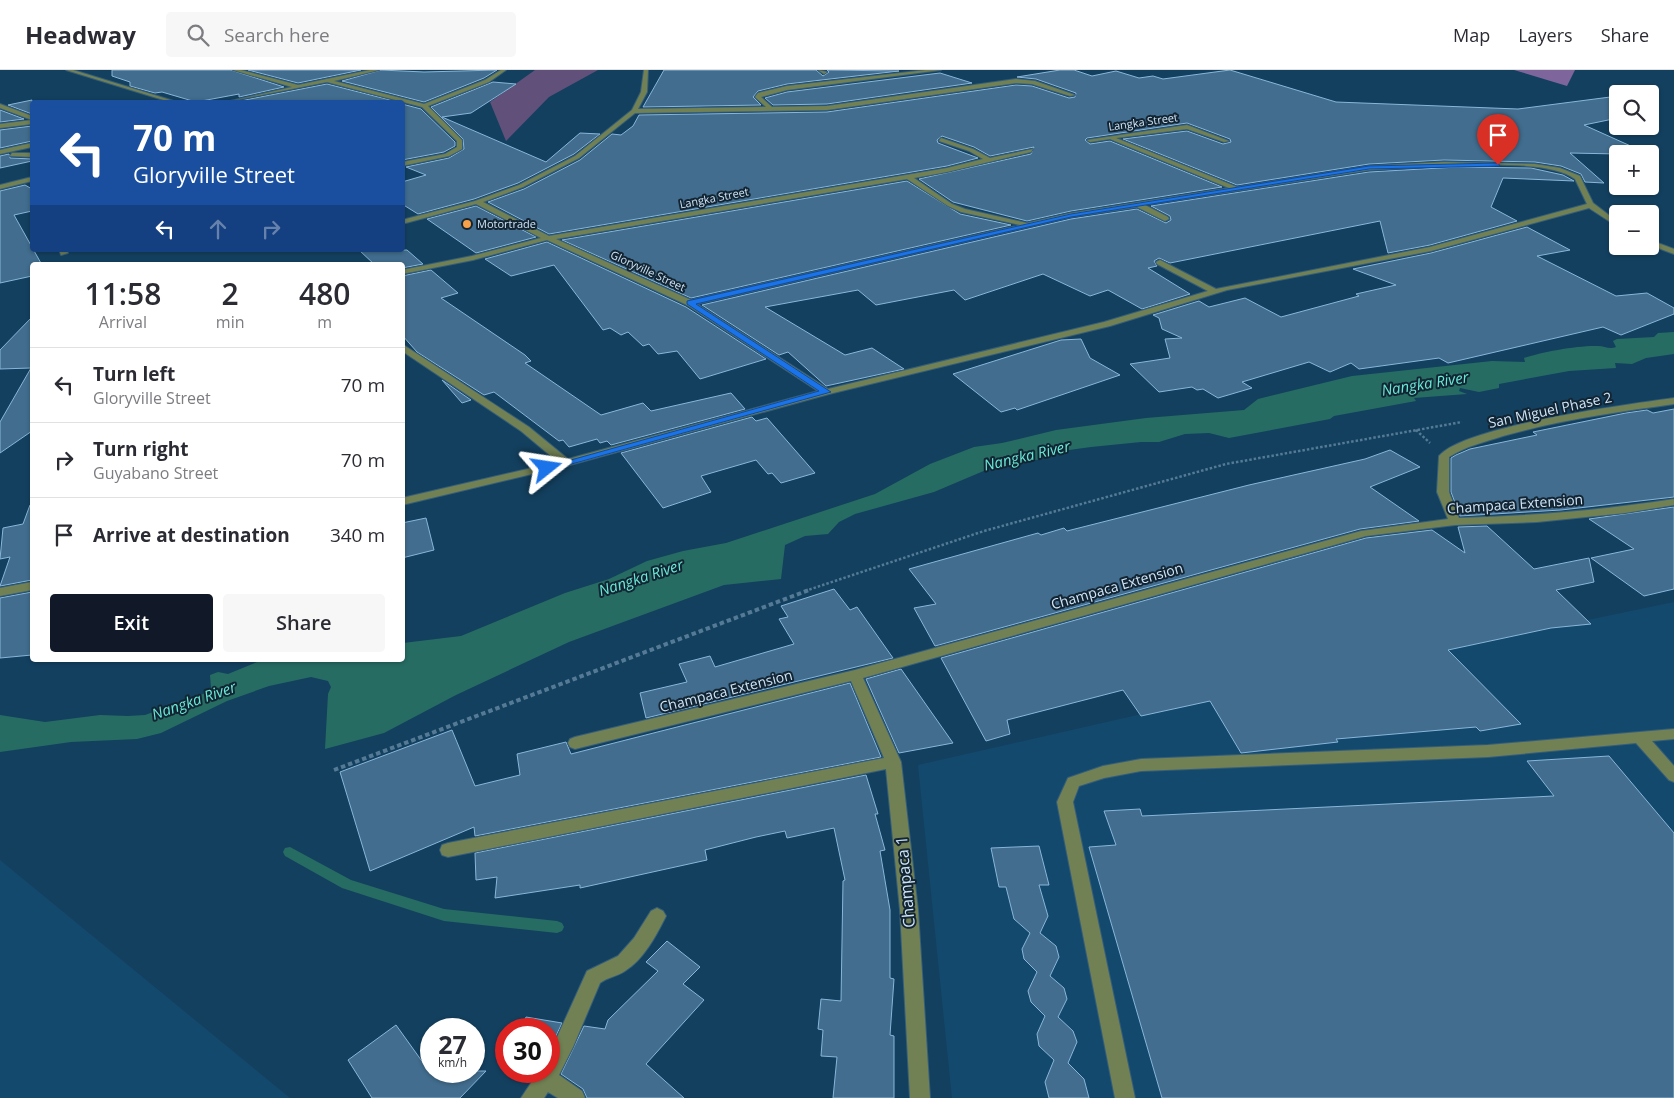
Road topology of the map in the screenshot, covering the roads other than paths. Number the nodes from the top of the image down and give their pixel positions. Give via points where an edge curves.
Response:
1 (68, 70) edge
2 (235, 70) edge
3 (377, 70) edge
4 (504, 70) edge
5 (646, 70) edge
6 (940, 70) edge
7 (329, 80) junction
8 (299, 87) junction
9 (1072, 95) dead end
10 (164, 99) junction
11 (159, 100) edge
12 (167, 100) edge
13 (237, 100) edge
14 (402, 100) edge
15 (405, 101) edge
16 (0, 106) edge
17 (424, 106) junction
18 (772, 110) junction
19 (634, 111) junction
20 (30, 117) edge
21 (30, 122) edge
22 (0, 126) edge
23 (1110, 138) junction
24 (941, 140) dead end
25 (1090, 140) dead end
26 (1226, 141) dead end
27 (30, 146) edge
28 (1031, 150) dead end
29 (0, 154) edge
30 (30, 155) edge
31 (989, 160) junction
32 (405, 163) edge
33 (907, 176) junction
34 (30, 180) edge
35 (0, 187) edge
36 (1237, 189) junction
37 (476, 202) junction
38 (1139, 204) junction
39 (1591, 205) junction
40 (1165, 219) dead end
41 (1609, 220) edge
42 (405, 221) edge
43 (1028, 224) junction
44 (548, 238) junction
45 (1659, 246) edge
46 (1674, 252) edge
47 (1160, 262) dead end
48 (405, 271) edge
49 (1214, 292) junction
50 (690, 303) junction
51 (405, 349) edge
52 (826, 392) junction
53 (1674, 401) edge
54 (566, 463) junction
55 (405, 501) edge
56 (1674, 502) edge
57 (1455, 522) junction
58 (30, 586) edge
59 (0, 592) edge
60 (855, 674) junction
61 (1674, 734) edge
62 (1639, 736) junction
63 (575, 743) dead end
64 (893, 762) junction
65 (1674, 776) edge
66 (448, 850) dead end
67 (657, 916) dead end
68 (560, 1055) edge
69 (544, 1083) edge
70 (553, 1083) edge
71 (531, 1098) edge
72 (575, 1098) edge
73 (920, 1098) edge
74 (1125, 1098) edge

1 - 10 street
2 - 8 street
3 - 7 street
4 - 17 street via 487,81
5 - 19 street via 644,92
6 - 18 street via 786,88 760,94 758,97
7 - 8 street
7 - 14 street
8 - 13 street
9 - 18 street via 1033,82 1016,81 827,108
10 - 11 street
10 - 12 street
15 - 17 street
16 - 20 street
17 - 32 street via 460,141 460,148 447,155
18 - 19 street
19 - 37 street via 595,144 551,172
21 - 22 street
23 - 25 street, Langka Street
23 - 26 street, Langka Street via 1187,128
23 - 36 street
24 - 31 street
27 - 29 street
28 - 31 street, Langka Street
29 - 30 street
31 - 33 street, Langka Street
33 - 43 street via 963,211
33 - 44 street, Langka Street
34 - 35 street
36 - 38 street
36 - 39 street via 1369,168 1534,164 1574,175
37 - 42 street
37 - 44 street, Gloryville Street
38 - 40 street
38 - 43 street
39 - 41 street
39 - 49 street via 1431,249
43 - 50 street
44 - 48 street, Langka Street
44 - 50 street, Gloryville Street
45 - 46 street
47 - 49 street
49 - 52 street via 1107,324
50 - 52 street, Gloryville Street
51 - 54 street via 525,429
52 - 54 street
53 - 57 street, San Miguel Phase 2 via 1570,417 1455,447 1444,456 1443,492
54 - 55 street
56 - 57 street, Champaca Extension via 1537,519
57 - 60 street, Champaca Extension via 1365,533
58 - 59 street
60 - 63 street, Champaca Extension
60 - 64 street, Champaca 1
61 - 62 street
62 - 65 street
62 - 74 street via 1488,751 1141,765 1073,782 1065,802
64 - 66 street
64 - 73 street, Champaca 1 via 908,910
67 - 68 street via 628,960 592,978
69 - 71 street
70 - 72 street

